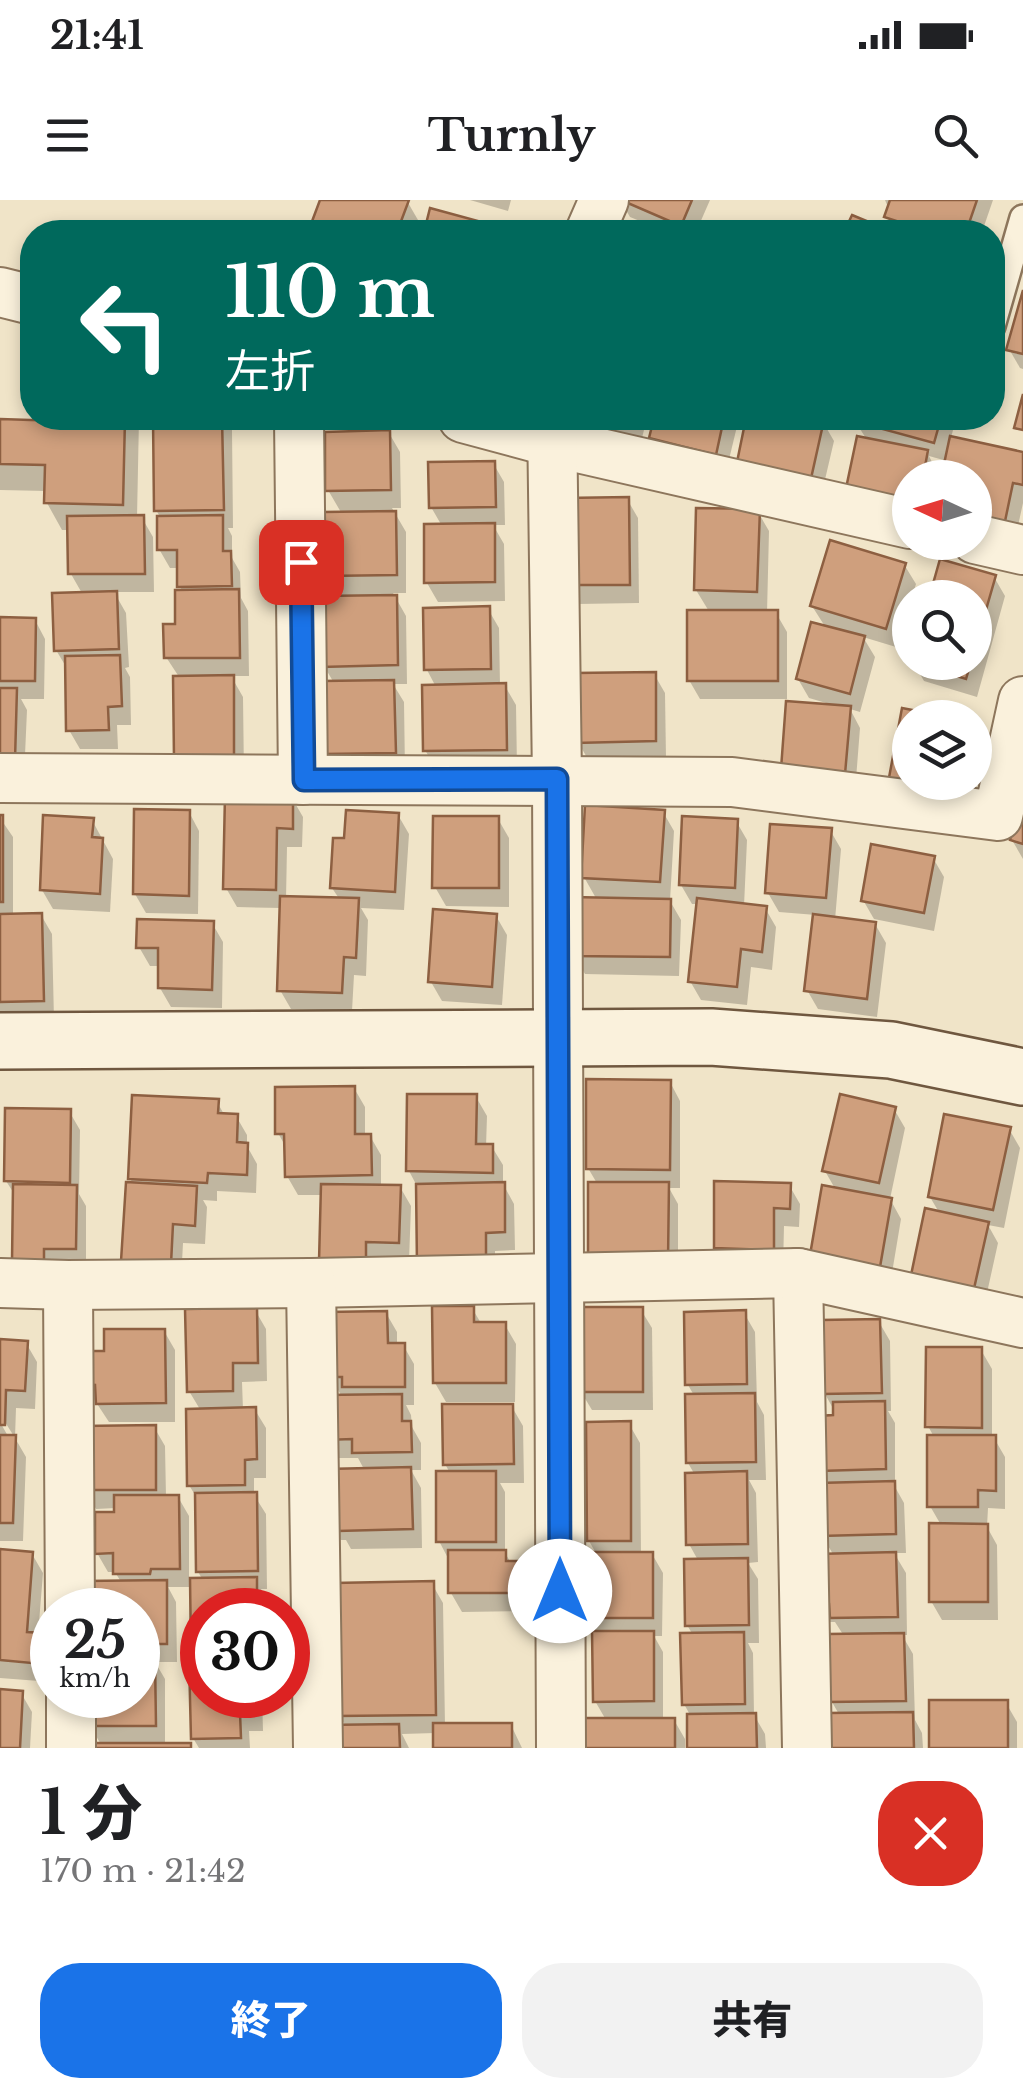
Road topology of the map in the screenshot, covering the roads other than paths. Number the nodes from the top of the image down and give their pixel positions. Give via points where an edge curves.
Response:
1 (1023, 218) edge
2 (1005, 281) edge
3 (299, 430) edge
4 (552, 430) edge
5 (892, 519) edge
6 (992, 543) edge
7 (1023, 550) edge
8 (1023, 700) edge
9 (0, 778) edge
10 (557, 779) junction
11 (304, 780) junction
12 (558, 1036) junction
13 (0, 1041) edge
14 (1023, 1076) edge
15 (798, 1273) junction
16 (560, 1277) junction
17 (0, 1282) edge
18 (310, 1283) junction
19 (68, 1284) junction
20 (1023, 1324) edge
21 (70, 1588) edge
22 (70, 1718) edge
23 (71, 1748) edge
24 (318, 1748) edge
25 (561, 1748) edge
26 (807, 1748) edge

1 - 2 lane
3 - 11 street
4 - 5 street
4 - 10 street
6 - 7 street
8 - 10 street via 998,816 732,782
9 - 11 street
10 - 11 street
10 - 12 street
12 - 13 street
12 - 14 street via 710,1037 891,1050
12 - 16 street
15 - 16 street
15 - 20 street
15 - 26 street
16 - 18 street
16 - 25 street
17 - 19 street
18 - 19 street
18 - 24 street
19 - 21 street
22 - 23 street

